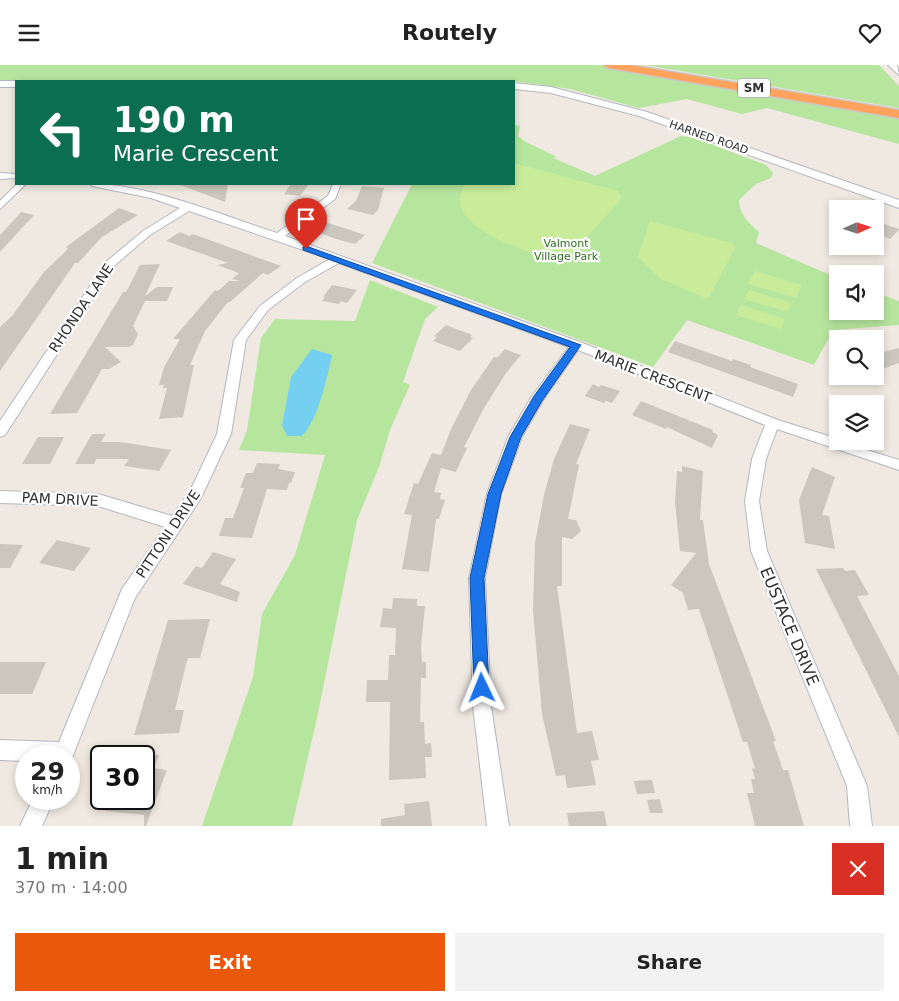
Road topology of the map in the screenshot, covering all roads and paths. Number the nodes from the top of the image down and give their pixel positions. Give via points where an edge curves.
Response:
1 (608, 65) edge
2 (638, 65) edge
3 (892, 65) edge
4 (899, 72) edge
5 (0, 84) edge
6 (15, 84) edge
7 (515, 86) edge
8 (899, 110) edge
9 (899, 114) edge
10 (0, 176) edge
11 (15, 176) edge
12 (21, 185) edge
13 (100, 185) edge
14 (336, 185) edge
15 (899, 204) edge
16 (0, 206) edge
17 (187, 208) junction
18 (278, 237) junction
19 (336, 260) junction
20 (576, 345) junction
21 (773, 423) junction
22 (0, 432) edge
23 (899, 465) edge
24 (0, 497) edge
25 (177, 524) junction
26 (68, 745) edge
27 (0, 750) edge
28 (15, 751) edge
29 (39, 810) edge
30 (31, 826) edge
31 (498, 826) edge
32 (861, 826) edge

1 - 9 highway, SM
2 - 8 highway, SM
3 - 4 street
5 - 6 street
7 - 15 main road, HARNED ROAD via 551,90 643,114
10 - 11 street
12 - 16 street
13 - 17 street, MARIE CRESCENT via 153,196
14 - 18 street via 332,197
17 - 18 street, MARIE CRESCENT
17 - 22 street, RHONDA LANE via 150,230 110,264
18 - 19 street, MARIE CRESCENT
19 - 20 street, MARIE CRESCENT
19 - 25 street, PITTONI DRIVE via 301,280 264,308 240,339 224,434 196,494
20 - 21 street, MARIE CRESCENT
20 - 31 street via 537,399 516,437 494,494 477,578 482,706
21 - 23 street, MARIE CRESCENT
21 - 32 street, EUSTACE DRIVE via 759,459 752,501 759,551 857,786
24 - 25 street, PAM DRIVE via 98,500
25 - 26 street, PITTONI DRIVE via 128,594
27 - 28 street
29 - 30 street

